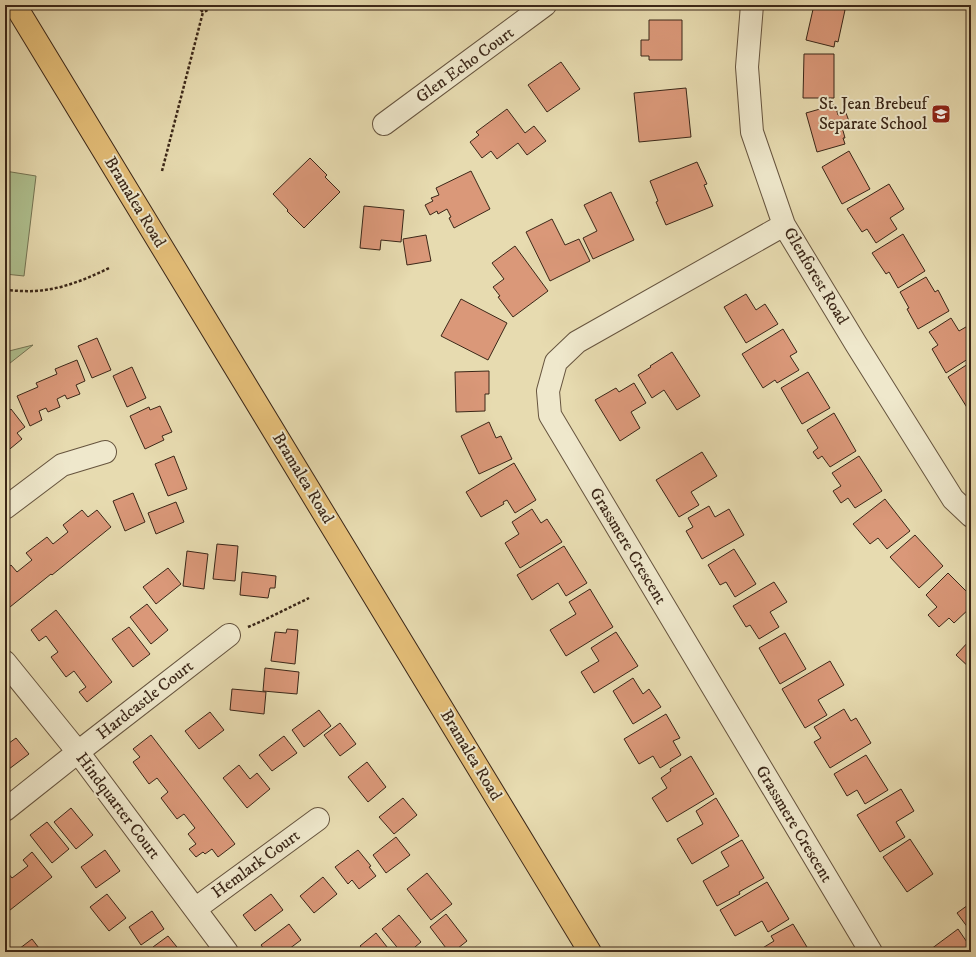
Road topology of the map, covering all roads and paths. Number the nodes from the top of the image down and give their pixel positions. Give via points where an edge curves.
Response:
1 (15, 5) edge
2 (199, 5) edge
3 (211, 5) edge
4 (545, 5) edge
5 (752, 5) edge
6 (203, 12) junction
7 (384, 124) dead end
8 (162, 171) dead end
9 (784, 225) junction
10 (109, 268) dead end
11 (5, 290) edge
12 (105, 452) dead end
13 (5, 508) edge
14 (971, 516) edge
15 (309, 598) dead end
16 (229, 635) joint
17 (5, 662) edge
18 (78, 752) junction
19 (5, 810) edge
20 (318, 819) dead end
21 (195, 909) junction
22 (228, 952) edge
23 (590, 952) edge
24 (871, 952) edge

1 - 23 main road, Bramalea Road
2 - 6 path
3 - 6 path
4 - 7 street, Glen Echo Court
5 - 9 street, Glenforest Road via 747,67 752,132
6 - 8 path
9 - 14 street, Glenforest Road via 953,499
9 - 24 street, Grassmere Crescent via 577,342 556,362 548,391 550,415
10 - 11 path via 90,278 45,290
12 - 13 street via 62,465
15 - 16 path
16 - 18 street, Hardcastle Court
17 - 18 street, Hindquarter Court
18 - 19 street, Hardcastle Court
18 - 21 street, Hindquarter Court
20 - 21 street, Hemlark Court
21 - 22 street, Hindquarter Court

